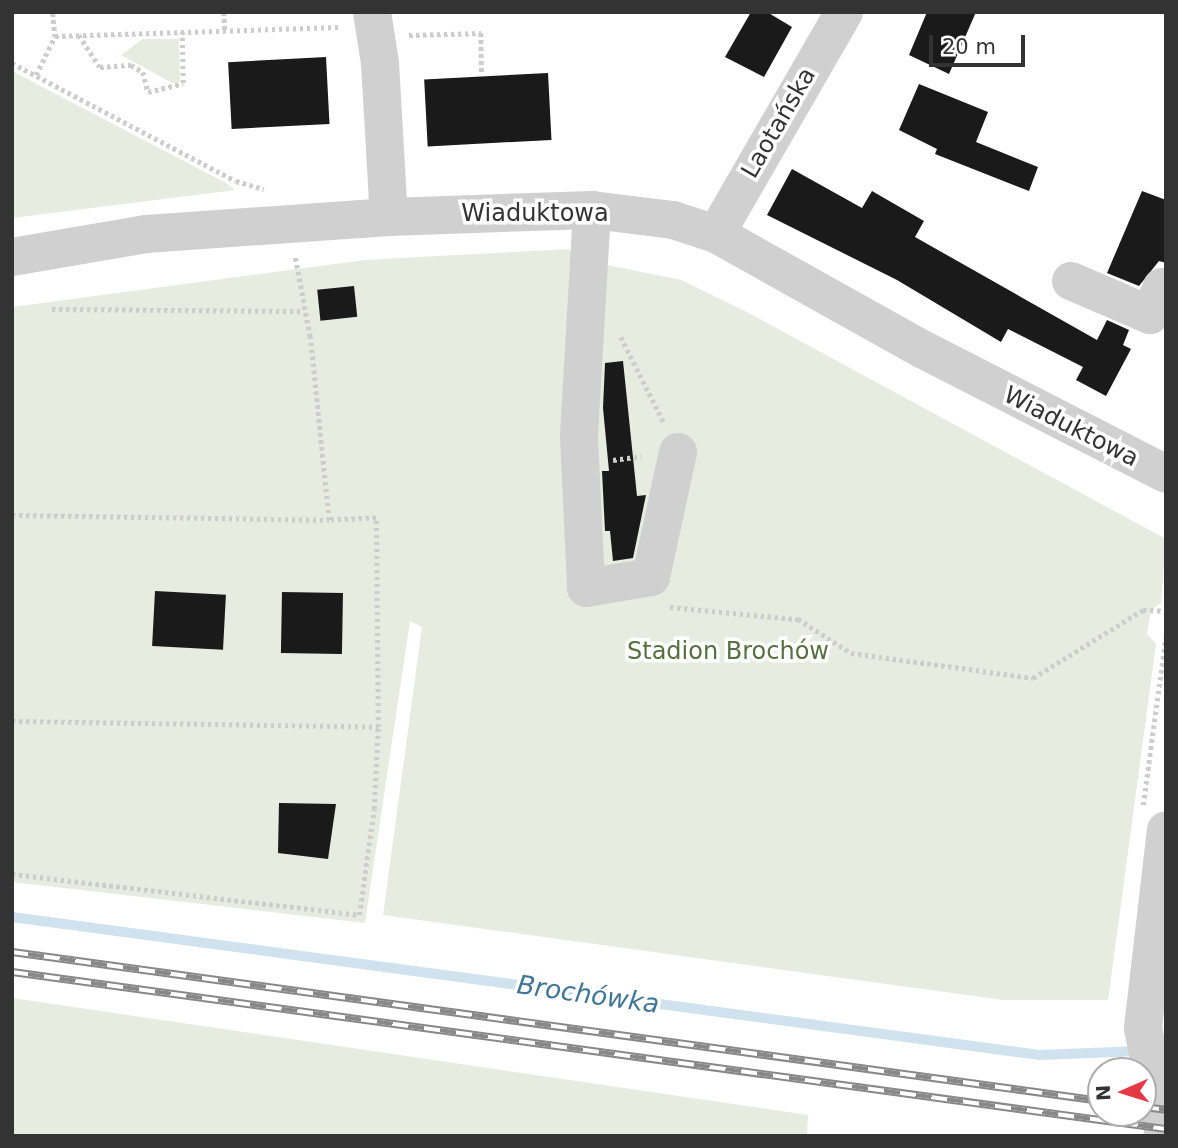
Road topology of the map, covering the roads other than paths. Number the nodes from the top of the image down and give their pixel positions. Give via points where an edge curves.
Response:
1 (844, 12) edge
2 (375, 24) edge
3 (592, 210) junction
4 (389, 218) junction
5 (716, 234) junction
6 (12, 257) edge
7 (1071, 281) dead end
8 (1166, 289) edge
9 (678, 452) road end
10 (1166, 474) edge
11 (1166, 830) edge
12 (1164, 1136) edge

1 - 5 street, Laotańska
2 - 4 street
3 - 4 street, Wiaduktowa
3 - 5 street, Wiaduktowa via 673,220
3 - 9 street via 580,464 586,588 652,577
4 - 6 street, Wiaduktowa via 146,234
5 - 10 street, Wiaduktowa via 922,349
7 - 8 street via 1150,315 1162,287
11 - 12 street via 1143,1028

